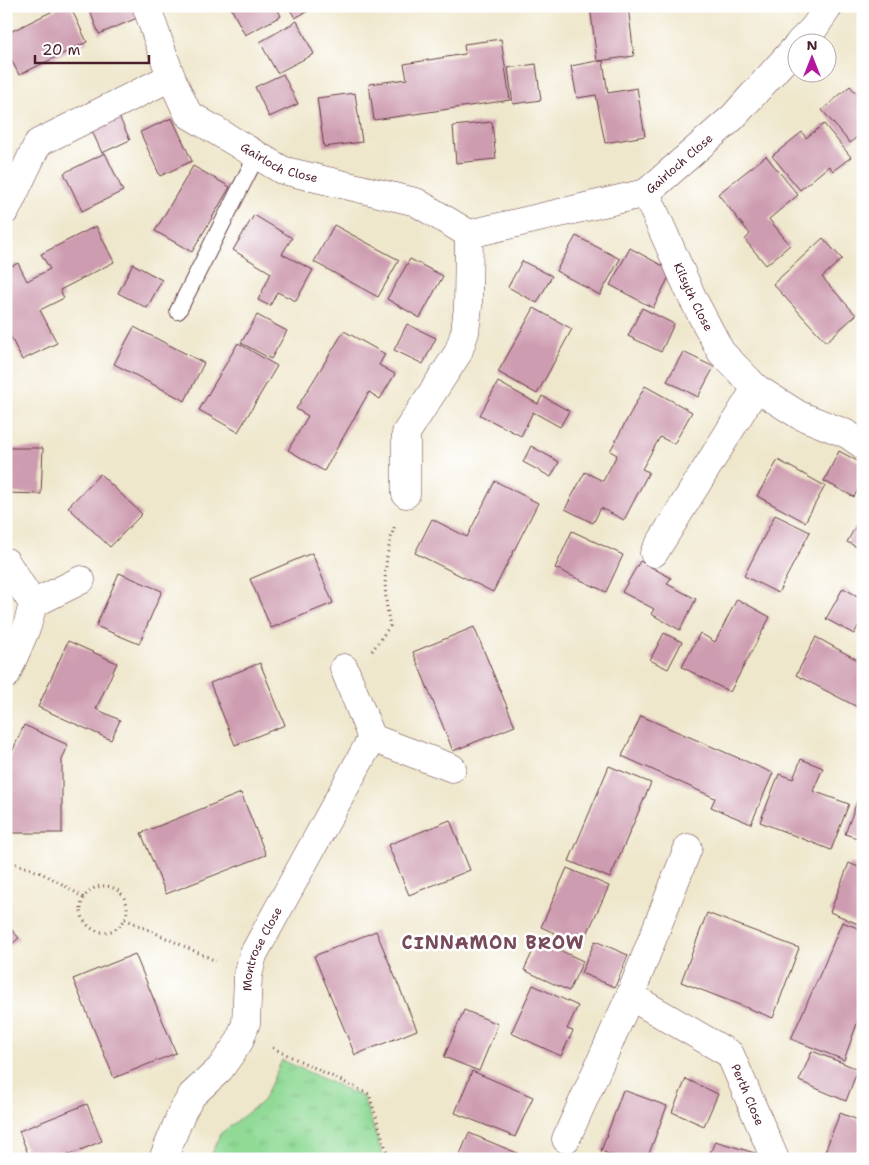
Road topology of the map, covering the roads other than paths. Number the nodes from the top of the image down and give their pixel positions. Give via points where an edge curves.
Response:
1 (829, 6) edge
2 (147, 8) dead end
3 (810, 32) edge
4 (786, 58) edge
5 (171, 77) junction
6 (257, 155) junction
7 (646, 193) junction
8 (6, 210) edge
9 (469, 234) junction
10 (178, 312) dead end
11 (756, 388) junction
12 (857, 433) edge
13 (406, 494) road end
14 (654, 553) dead end
15 (6, 562) edge
16 (81, 580) dead end
17 (33, 604) junction
18 (344, 668) road end
19 (6, 675) edge
20 (372, 738) junction
21 (452, 768) dead end
22 (688, 848) dead end
23 (630, 996) junction
24 (566, 1139) dead end
25 (163, 1159) edge
26 (775, 1159) edge

1 - 3 street
2 - 5 street, Gairloch Close
4 - 7 street, Gairloch Close via 733,117
5 - 6 street, Gairloch Close via 188,114
5 - 8 street via 38,144
6 - 9 street, Gairloch Close via 282,170 416,202
6 - 10 lane
7 - 9 street, Gairloch Close
7 - 11 street, Kilsyth Close via 693,299 721,352
9 - 13 street via 465,332 458,354 406,433
11 - 12 street, Kilsyth Close via 799,415
11 - 14 street
15 - 17 street
16 - 17 street
17 - 19 street
18 - 20 street
20 - 21 street
20 - 25 street, Montrose Close via 253,956 248,976 247,1011 239,1042 220,1069 192,1095
22 - 23 street
23 - 24 street
23 - 26 street, Perth Close via 730,1054

